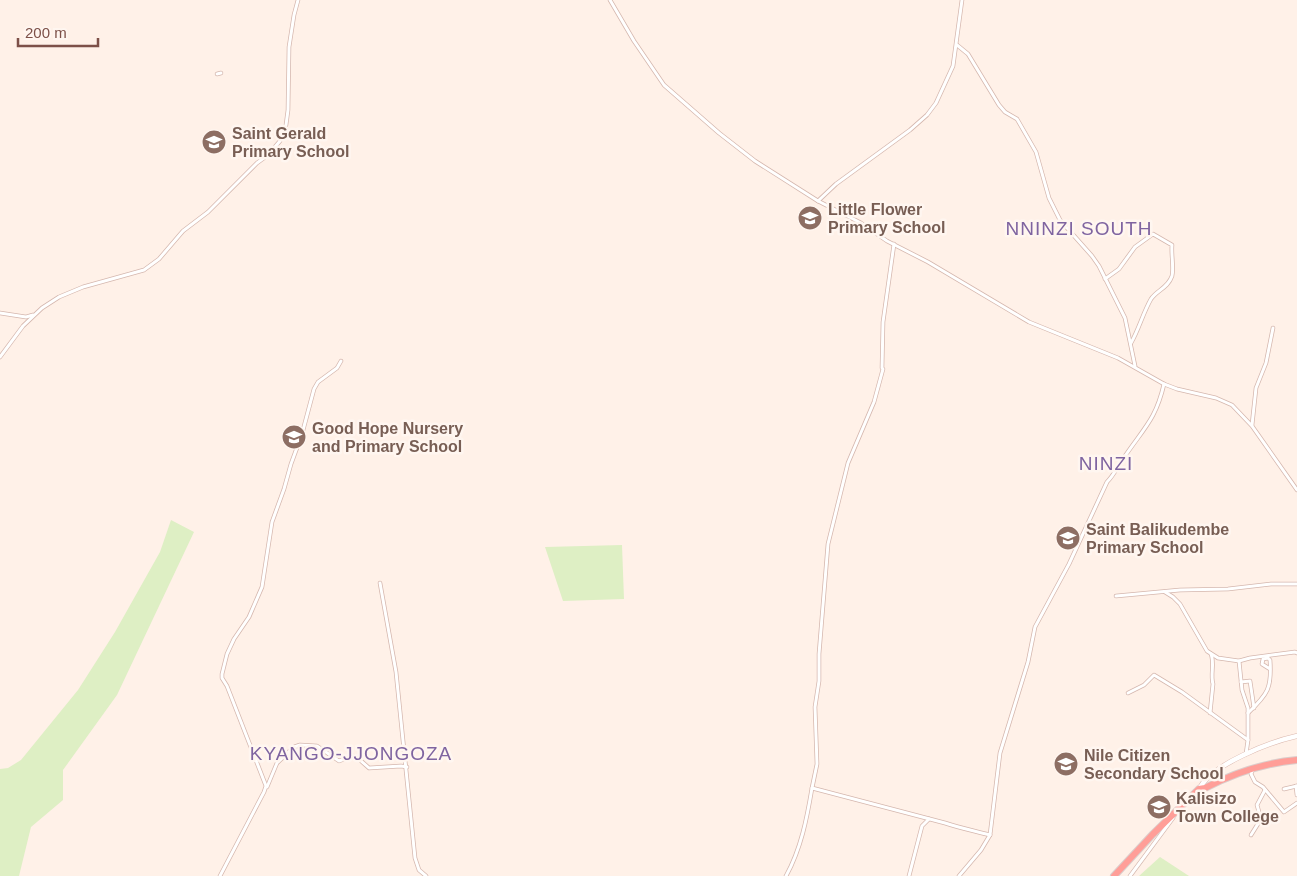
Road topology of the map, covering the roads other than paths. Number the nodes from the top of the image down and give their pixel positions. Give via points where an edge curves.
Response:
1 (298, 0) edge
2 (610, 0) edge
3 (962, 0) edge
4 (956, 45) junction
5 (818, 201) junction
6 (894, 244) junction
7 (1106, 279) junction
8 (0, 313) edge
9 (36, 314) junction
10 (1273, 328) dead end
11 (1131, 344) junction
12 (0, 357) edge
13 (341, 361) dead end
14 (1135, 366) junction
15 (1164, 384) junction
16 (1252, 426) junction
17 (1297, 490) edge
18 (380, 583) dead end
19 (1297, 584) edge
20 (1165, 592) junction
21 (1116, 596) dead end
22 (1211, 653) junction
23 (1297, 654) edge
24 (1239, 661) junction
25 (1270, 669) dead end
26 (1241, 682) junction
27 (1128, 693) dead end
28 (1254, 708) junction
29 (1210, 713) junction
30 (1248, 713) junction
31 (1297, 736) edge
32 (1248, 740) junction
33 (1246, 754) junction
34 (1297, 760) edge
35 (407, 767) junction
36 (1254, 767) junction
37 (1297, 786) edge
38 (812, 788) junction
39 (266, 789) junction
40 (1200, 789) junction
41 (1284, 789) dead end
42 (1265, 790) junction
43 (1297, 795) edge
44 (1297, 803) edge
45 (1182, 806) junction
46 (929, 819) junction
47 (990, 835) junction
48 (1251, 835) dead end
49 (220, 876) edge
50 (426, 876) edge
51 (786, 876) edge
52 (908, 876) edge
53 (959, 876) edge
54 (1114, 876) edge
55 (1130, 876) edge

1 - 9 street via 289,47 286,125 280,140 268,155 208,212 183,230 158,260 144,270 83,287 50,302
2 - 5 street via 653,70 672,93 755,161
3 - 4 street
4 - 5 street via 949,76 927,115
4 - 7 street via 968,54 999,105 1017,119 1038,157 1056,214 1092,256
5 - 6 street
6 - 14 street via 1029,322
6 - 38 street via 882,329 880,384 848,463 828,544 815,707 817,764
7 - 11 street via 1125,318
7 - 11 street via 1119,269 1135,247 1153,234 1172,245 1170,280 1152,297
8 - 9 street via 26,317
9 - 12 street
10 - 16 street via 1266,363 1255,393
11 - 14 street
13 - 39 street via 314,389 272,522 262,587 249,617 230,647 222,674
14 - 15 street
15 - 16 street via 1227,402
15 - 47 street via 1152,421 1107,482 1069,564 1034,627 1028,662 1000,753
16 - 17 street
18 - 35 street via 393,648
19 - 20 street
20 - 21 street
20 - 22 street via 1180,604
22 - 24 street via 1218,658
22 - 29 street
23 - 24 street via 1276,654
24 - 26 street
25 - 28 street via 1271,683 1264,698
26 - 28 street via 1250,681
26 - 30 street
27 - 29 street via 1155,675
28 - 30 street
29 - 32 street
30 - 32 street
31 - 33 street
32 - 33 street
33 - 40 street via 1204,780
34 - 36 highway
35 - 39 street via 369,768 355,756 339,761 317,746 298,746 277,763
35 - 50 street via 416,861
36 - 40 highway
36 - 42 street via 1251,776
37 - 41 street
37 - 43 street
38 - 46 street
38 - 51 street via 801,840
39 - 49 street
40 - 45 highway
42 - 44 street via 1284,812
42 - 48 street via 1257,805 1261,819
45 - 54 highway
45 - 55 street
46 - 47 street
46 - 52 street via 922,826
47 - 53 street

